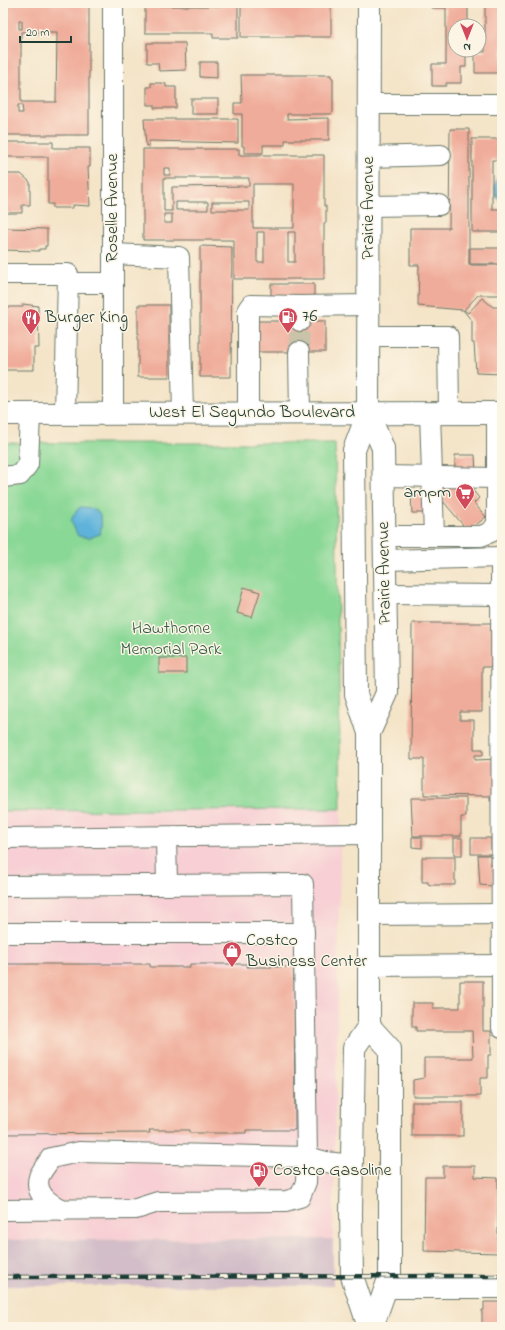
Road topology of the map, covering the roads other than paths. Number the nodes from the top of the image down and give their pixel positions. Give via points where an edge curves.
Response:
1 (113, 3) edge
2 (369, 3) edge
3 (369, 104) junction
4 (502, 104) edge
5 (441, 155) dead end
6 (369, 157) junction
7 (439, 205) dead end
8 (368, 206) junction
9 (113, 254) junction
10 (3, 274) edge
11 (69, 283) junction
12 (113, 283) junction
13 (368, 305) junction
14 (368, 336) junction
15 (299, 352) tunnel mouth
16 (183, 413) junction
17 (248, 413) junction
18 (300, 413) junction
19 (368, 413) junction
20 (440, 413) junction
21 (499, 413) edge
22 (3, 414) edge
23 (30, 414) junction
24 (66, 414) junction
25 (113, 414) junction
26 (384, 476) junction
27 (433, 476) junction
28 (3, 477) edge
29 (496, 478) junction
30 (384, 536) junction
31 (434, 536) junction
32 (502, 557) edge
33 (385, 560) junction
34 (385, 594) junction
35 (501, 595) junction
36 (369, 733) junction
37 (369, 834) junction
38 (166, 837) junction
39 (3, 838) edge
40 (167, 885) junction
41 (3, 886) edge
42 (501, 914) edge
43 (370, 915) junction
44 (3, 933) edge
45 (304, 933) junction
46 (501, 965) edge
47 (369, 966) junction
48 (369, 1026) junction
49 (502, 1028) edge
50 (307, 1157) junction
51 (352, 1165) junction
52 (3, 1210) edge
53 (63, 1210) junction
54 (386, 1288) junction
55 (502, 1288) edge
56 (368, 1327) edge
57 (372, 1327) edge

1 - 9 street, Roselle Avenue
2 - 3 main road, Prairie Avenue
3 - 4 street
3 - 6 main road, Prairie Avenue
5 - 6 street
6 - 8 main road, Prairie Avenue
7 - 8 street
8 - 13 main road, Prairie Avenue
9 - 12 street, Roselle Avenue
9 - 16 street via 180,257
10 - 11 street via 68,274
11 - 12 street
11 - 24 street
12 - 25 street, Roselle Avenue
13 - 14 main road, Prairie Avenue
13 - 17 street via 300,313 251,305 248,309
14 - 19 main road, Prairie Avenue
14 - 20 street via 448,336
15 - 18 street
16 - 17 main road, West El Segundo Boulevard
16 - 25 main road, West El Segundo Boulevard
17 - 18 main road, West El Segundo Boulevard
18 - 19 main road, West El Segundo Boulevard
19 - 20 main road, West El Segundo Boulevard
19 - 26 main road, Prairie Avenue via 383,448
19 - 36 main road, Prairie Avenue via 354,450 356,694
20 - 21 main road, West El Segundo Boulevard
20 - 27 street
21 - 29 street
22 - 23 main road, West El Segundo Boulevard
23 - 24 main road, West El Segundo Boulevard
23 - 28 street via 28,464 20,474
24 - 25 main road, West El Segundo Boulevard
26 - 27 street
26 - 30 main road, Prairie Avenue
27 - 29 street
27 - 31 street
29 - 31 street via 497,524 491,532 481,536
30 - 31 street
30 - 33 main road, Prairie Avenue
32 - 33 street
32 - 35 street
33 - 34 main road, Prairie Avenue
34 - 35 street
34 - 36 main road, Prairie Avenue via 387,693
35 - 42 street
36 - 37 main road, Prairie Avenue
37 - 38 street
37 - 43 main road, Prairie Avenue
38 - 39 street
38 - 40 street
40 - 41 street
40 - 45 street via 303,884
42 - 43 street
42 - 46 street
43 - 47 main road, Prairie Avenue
44 - 45 street
45 - 50 street
46 - 47 street
46 - 49 street
47 - 48 main road, Prairie Avenue
48 - 51 main road via 354,1048
48 - 54 main road via 390,1048 390,1276
50 - 51 street
50 - 53 street via 306,1182 300,1197 286,1201 158,1202 136,1209
50 - 53 street via 79,1152 51,1158 39,1177 40,1194 50,1204
51 - 56 main road via 352,1276
52 - 53 street
54 - 55 street
54 - 57 main road

